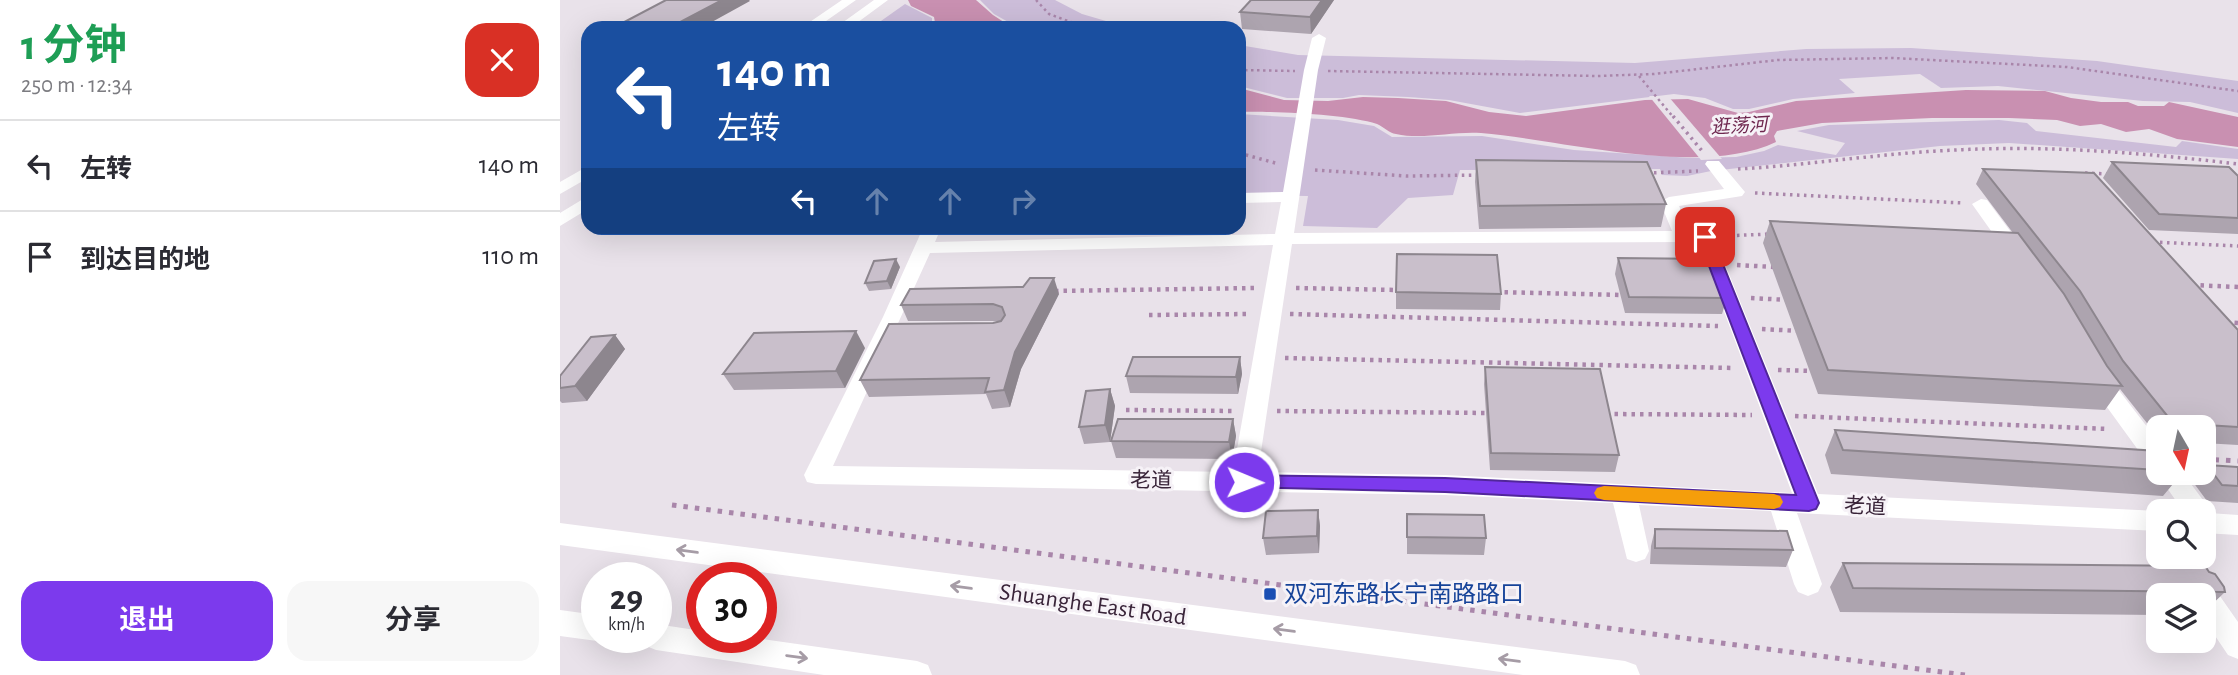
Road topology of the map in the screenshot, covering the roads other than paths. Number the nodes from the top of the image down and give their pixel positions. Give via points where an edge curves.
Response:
1 (850, 0) edge
2 (879, 2) edge
3 (818, 21) edge
4 (851, 21) edge
5 (1319, 38) dead end
6 (1713, 164) road end
7 (581, 176) edge
8 (560, 189) edge
9 (1290, 197) junction
10 (1246, 198) edge
11 (1981, 204) road end
12 (581, 206) edge
13 (560, 221) edge
14 (929, 235) edge
15 (1694, 236) junction
16 (1284, 239) junction
17 (923, 248) junction
18 (2028, 268) edge
19 (886, 331) junction
20 (911, 331) edge
21 (2089, 362) edge
22 (2146, 443) edge
23 (1244, 482) junction
24 (1624, 494) junction
25 (1781, 502) junction
26 (1809, 503) junction
27 (2216, 521) edge
28 (2146, 522) edge
29 (2238, 525) edge
30 (560, 534) edge
31 (1636, 551) dead end
32 (2186, 569) edge
33 (1808, 584) dead end
34 (560, 623) edge
35 (581, 626) edge
36 (672, 639) edge
37 (2238, 646) edge
38 (917, 675) edge
39 (1625, 675) edge

1 - 3 street
2 - 4 street
5 - 9 street
6 - 15 street via 1736,192 1669,202
7 - 8 street
9 - 10 street
9 - 16 street
11 - 18 street
12 - 13 street
14 - 17 street
15 - 16 street
15 - 26 street via 1716,265
16 - 17 street
16 - 23 street
17 - 19 street
19 - 20 street
19 - 23 street, 老道 via 816,475
21 - 22 street
23 - 24 street, 老道
24 - 25 street, 老道
24 - 31 street
25 - 26 street, 老道
25 - 33 street
26 - 28 street, 老道
27 - 29 street
39 -> 30 street, Shuanghe East Road
32 - 37 street
34 - 35 street
36 -> 38 street

